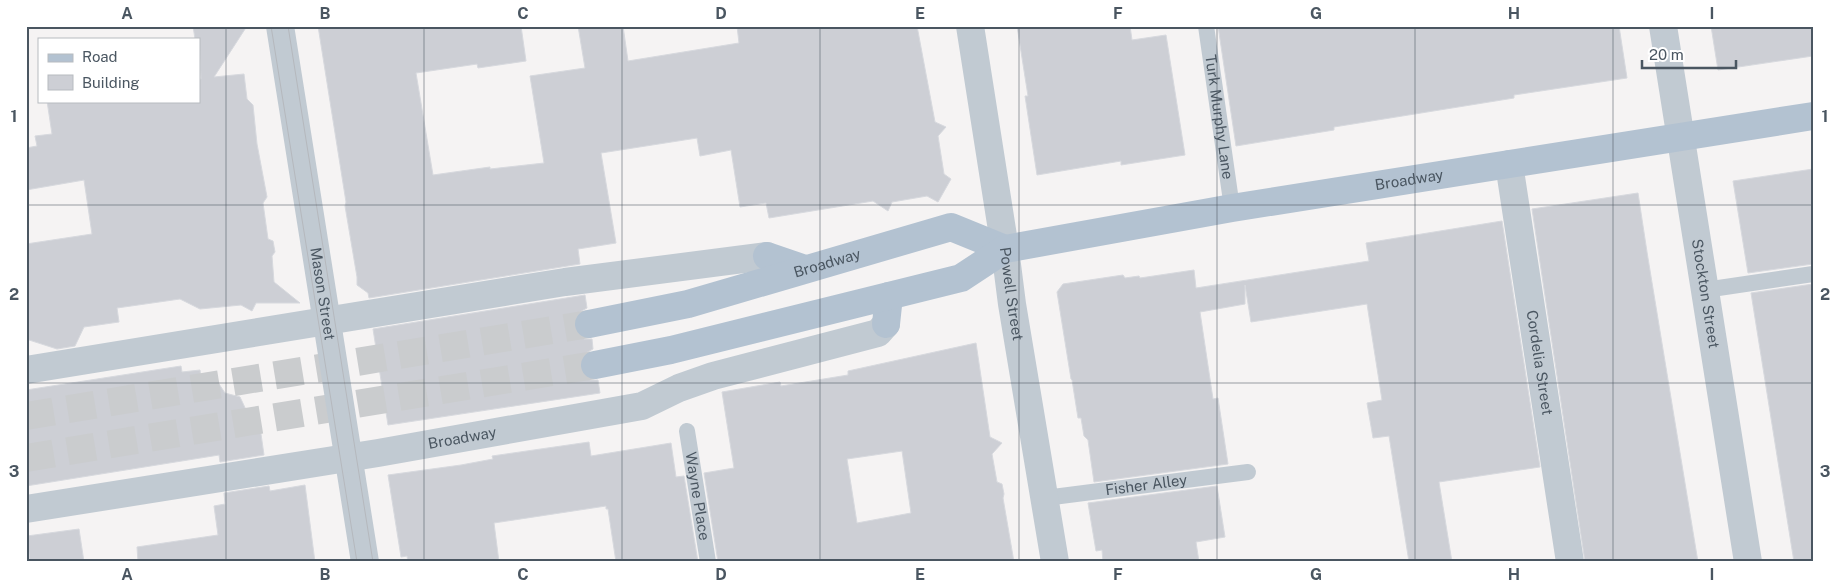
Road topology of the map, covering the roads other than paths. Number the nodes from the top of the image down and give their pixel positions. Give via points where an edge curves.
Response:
1 (280, 26) edge
2 (970, 26) edge
3 (1206, 26) edge
4 (1663, 26) edge
5 (1813, 116) edge
6 (1680, 137) junction
7 (1509, 164) junction
8 (1232, 208) junction
9 (1005, 249) junction
10 (767, 256) joint
11 (805, 269) junction
12 (1813, 274) edge
13 (1705, 290) junction
14 (889, 296) junction
15 (327, 321) junction
16 (589, 324) tunnel mouth
17 (886, 324) joint
18 (595, 365) tunnel mouth
19 (26, 370) edge
20 (688, 431) dead end
21 (348, 457) junction
22 (1248, 472) dead end
23 (1045, 498) junction
24 (26, 509) edge
25 (365, 562) edge
26 (708, 562) edge
27 (1055, 562) edge
28 (1570, 562) edge
29 (1748, 562) edge

1 - 15 street, Mason Street
2 - 9 street, Powell Street
3 - 8 lane, Turk Murphy Lane
4 - 6 street, Stockton Street
5 - 6 main road, Broadway
6 - 7 main road, Broadway
6 - 13 street, Stockton Street
7 - 8 main road, Broadway
7 - 28 street, Cordelia Street
8 - 9 main road, Broadway
9 - 11 main road, Broadway via 951,227
9 - 14 main road, Broadway via 961,278
9 - 23 street, Powell Street
10 - 11 main road
10 - 15 street via 565,282
11 - 16 main road, Broadway via 688,304
12 - 13 lane
13 - 29 street, Stockton Street
14 - 17 main road
14 - 18 main road, Broadway via 671,350
15 - 19 street
15 - 21 street, Mason Street
17 - 21 street, Broadway via 878,332 713,376 642,406
20 - 26 lane, Wayne Place
21 - 24 street, Broadway
21 - 25 street, Mason Street
22 - 23 lane, Fisher Alley
23 - 27 street, Powell Street

